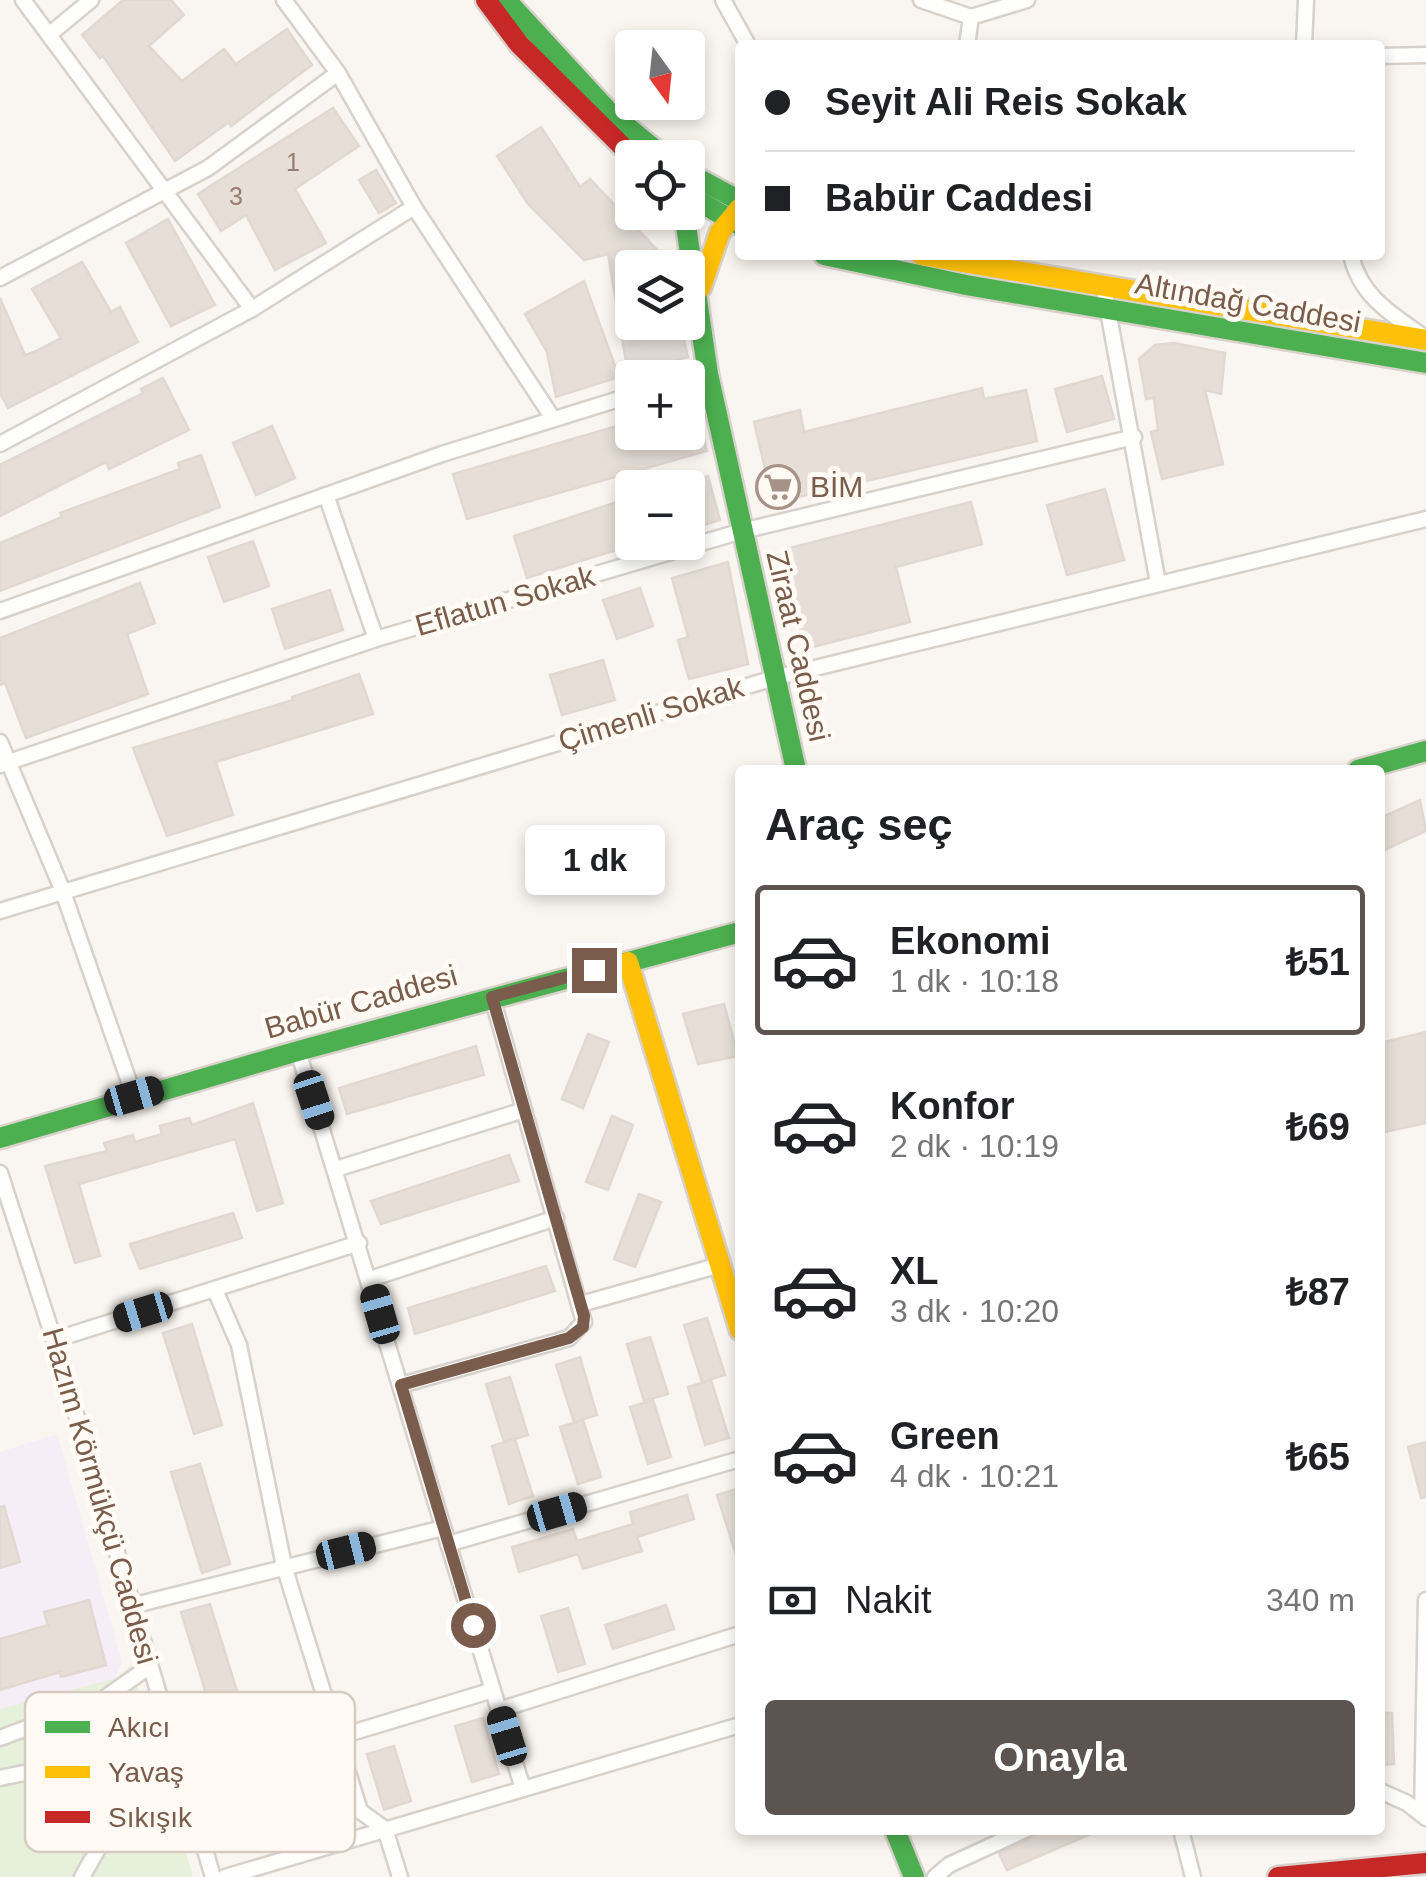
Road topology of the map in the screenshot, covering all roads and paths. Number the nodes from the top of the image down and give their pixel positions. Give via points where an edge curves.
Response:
1 (24, 0) edge
2 (92, 0) edge
3 (284, 0) edge
4 (486, 0) edge
5 (508, 0) edge
6 (723, 0) edge
7 (921, 0) edge
8 (1027, 0) edge
9 (1306, 0) edge
10 (971, 17) junction
11 (50, 34) junction
12 (745, 40) edge
13 (968, 40) edge
14 (1304, 40) edge
15 (1385, 56) edge
16 (1426, 56) edge
17 (338, 72) junction
18 (616, 140) edge
19 (643, 140) edge
20 (705, 187) edge
21 (166, 190) junction
22 (705, 202) edge
23 (414, 207) junction
24 (735, 211) edge
25 (735, 212) edge
26 (735, 216) edge
27 (856, 260) edge
28 (942, 260) edge
29 (1352, 260) edge
30 (705, 275) edge
31 (0, 278) edge
32 (1106, 299) junction
33 (252, 309) junction
34 (1426, 339) edge
35 (1426, 363) edge
36 (615, 400) edge
37 (705, 402) edge
38 (552, 417) junction
39 (1134, 436) junction
40 (0, 444) edge
41 (326, 495) junction
42 (1426, 519) edge
43 (742, 531) junction
44 (1158, 584) junction
45 (0, 611) edge
46 (376, 639) junction
47 (774, 678) junction
48 (0, 742) edge
49 (1426, 751) edge
50 (5, 763) edge
51 (795, 765) edge
52 (1376, 765) edge
53 (62, 889) junction
54 (0, 911) edge
55 (735, 933) edge
56 (628, 962) junction
57 (492, 997) junction
58 (298, 1050) junction
59 (134, 1096) junction
60 (524, 1110) junction
61 (0, 1138) edge
62 (336, 1169) junction
63 (0, 1173) edge
64 (556, 1218) junction
65 (359, 1243) junction
66 (720, 1265) junction
67 (370, 1279) junction
68 (215, 1290) junction
69 (580, 1304) junction
70 (735, 1314) edge
71 (54, 1340) junction
72 (401, 1385) junction
73 (735, 1460) edge
74 (443, 1528) junction
75 (448, 1544) junction
76 (284, 1566) junction
77 (1426, 1600) edge
78 (131, 1606) junction
79 (735, 1636) edge
80 (150, 1666) junction
81 (494, 1690) junction
82 (112, 1692) edge
83 (158, 1692) edge
84 (324, 1692) edge
85 (499, 1710) junction
86 (735, 1725) edge
87 (25, 1729) edge
88 (355, 1732) edge
89 (0, 1738) edge
90 (25, 1773) edge
91 (0, 1778) edge
92 (523, 1788) junction
93 (355, 1793) edge
94 (1385, 1793) edge
95 (1424, 1816) edge
96 (385, 1829) junction
97 (896, 1835) edge
98 (1013, 1835) edge
99 (1183, 1835) edge
100 (355, 1838) edge
101 (96, 1852) edge
102 (205, 1852) edge
103 (309, 1852) edge
104 (1426, 1864) edge
105 (82, 1877) edge
106 (213, 1877) edge
107 (226, 1877) edge
108 (400, 1877) edge
109 (914, 1877) edge
110 (935, 1877) edge
111 (1192, 1877) edge
112 (1278, 1877) edge

1 - 11 street
2 - 11 street
3 - 17 street
4 - 18 main road via 518,44
5 - 19 main road
6 - 12 street
7 - 10 street
8 - 10 street
9 - 14 street
10 - 13 street
11 - 21 street
15 - 16 street
17 - 21 street via 208,168
17 - 23 street
20 - 24 main road
21 - 31 street
21 - 33 street
22 - 25 main road
23 - 33 street
23 - 38 street
26 - 30 main road, Ziraat Caddesi via 713,247
27 - 32 main road, Altındağ Caddesi
28 - 32 main road, Altındağ Caddesi
29 - 34 street via 1356,279 1381,307
32 - 34 main road, Altındağ Caddesi
32 - 35 main road, Altındağ Caddesi
32 - 39 street
33 - 40 street
36 - 38 street
37 - 43 main road, Ziraat Caddesi
38 - 41 street
39 - 43 street, Eflatun Sokak
39 - 44 street
41 - 45 street
41 - 46 street
42 - 44 street, Çimenli Sokak
43 - 46 street, Eflatun Sokak
43 - 47 main road, Ziraat Caddesi
44 - 47 street, Çimenli Sokak
46 - 50 street, Eflatun Sokak
47 - 51 main road, Ziraat Caddesi
47 - 53 street, Çimenli Sokak
48 - 50 street
49 - 52 main road
50 - 53 street
53 - 54 street, Çimenli Sokak
53 - 59 street
55 - 56 main road, Babür Caddesi
56 - 57 main road, Babür Caddesi
56 - 66 main road
57 - 58 main road, Babür Caddesi
57 - 60 street
58 - 59 main road, Babür Caddesi
58 - 62 street
59 - 61 main road, Babür Caddesi
60 - 62 street
60 - 64 street
62 - 65 street
63 - 71 street, Hazım Körmükçü Caddesi
64 - 67 street
64 - 69 street
65 - 67 street
65 - 68 street
66 - 69 street
66 - 70 main road
67 - 72 street
68 - 71 street
68 - 76 street via 238,1345
69 - 72 street via 584,1322 576,1335
71 - 78 street, Hazım Körmükçü Caddesi
72 - 74 street
73 - 75 street
74 - 75 street
74 - 76 street
75 - 81 street
76 - 78 street
76 - 84 street
77 - 95 street
78 - 80 street, Hazım Körmükçü Caddesi
79 - 85 street
80 - 82 street
80 - 83 street, Hazım Körmükçü Caddesi
81 - 85 street
81 - 88 street
85 - 92 street
86 - 92 street
87 - 89 street
90 - 91 street
92 - 96 street
93 - 96 street via 360,1810
94 - 95 street
96 - 100 street
96 - 108 street
97 - 109 main road
98 - 110 street
99 - 111 street
101 - 105 street
102 - 106 street, Hazım Körmükçü Caddesi
103 - 107 street
104 - 112 main road

